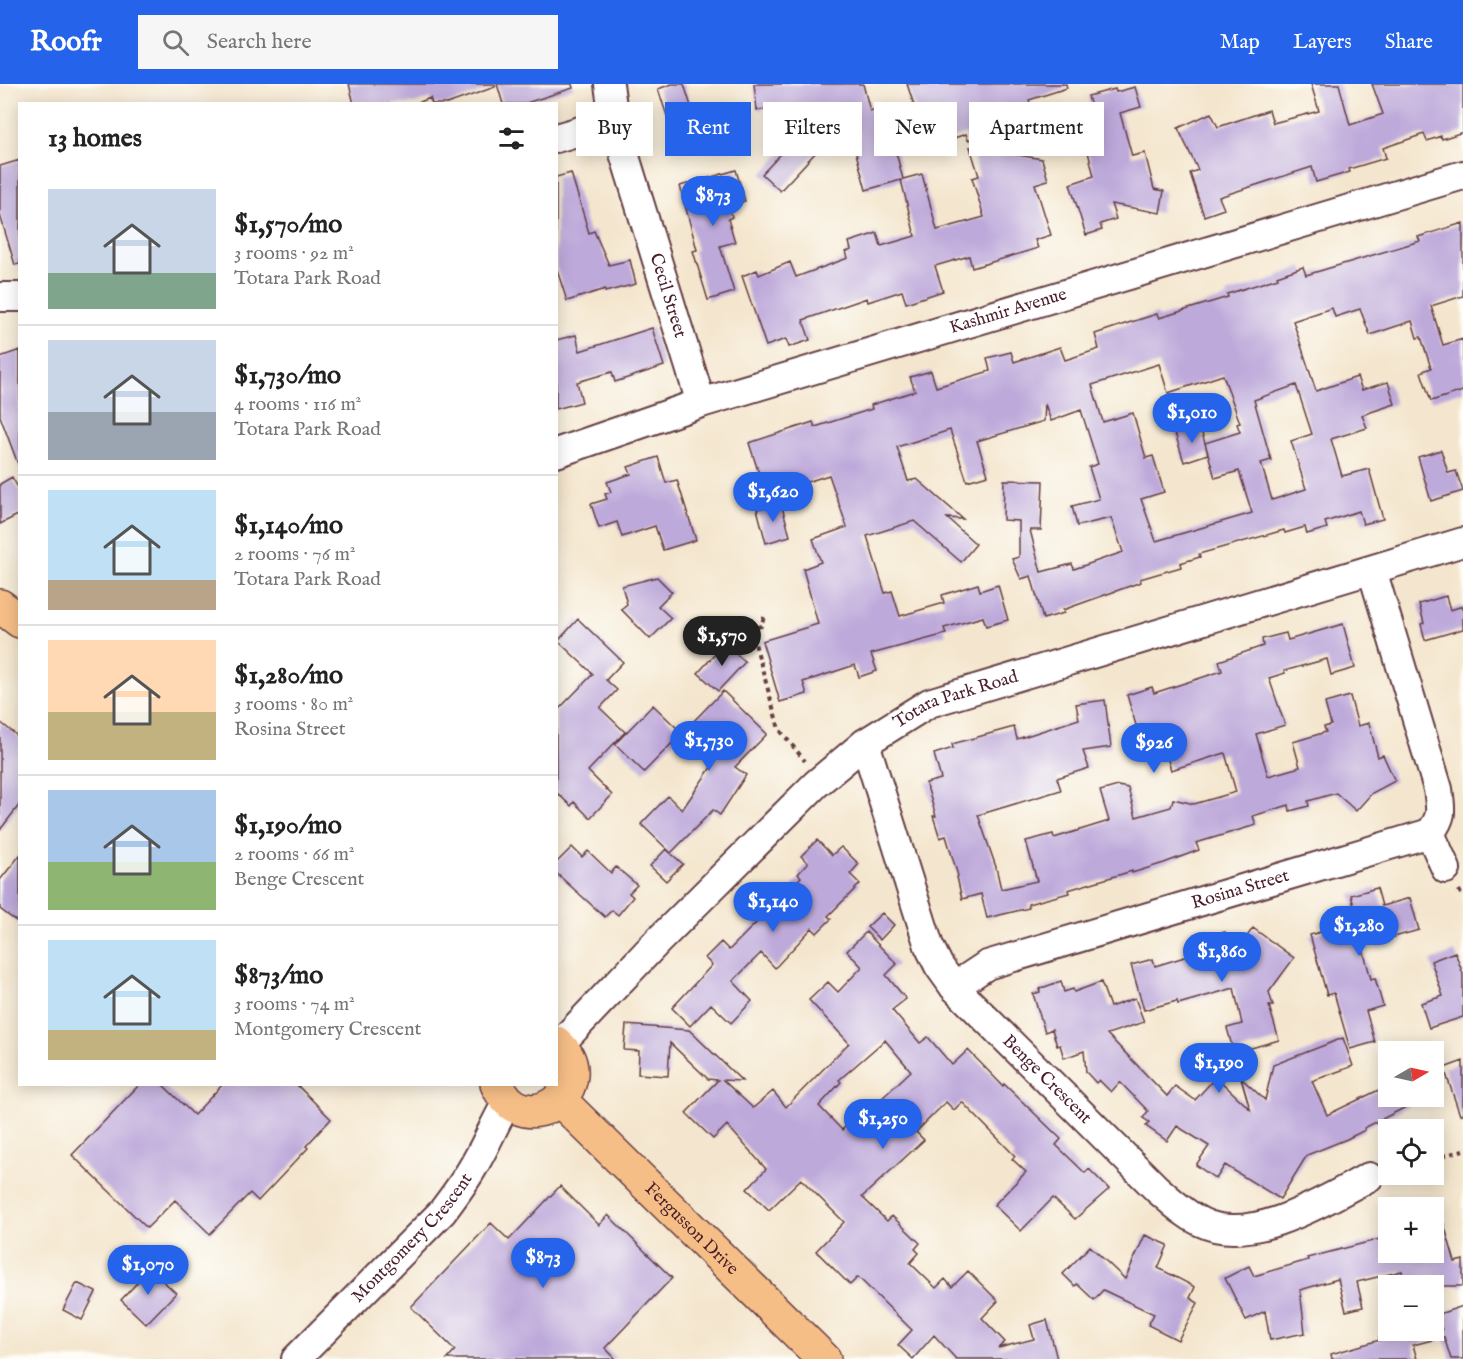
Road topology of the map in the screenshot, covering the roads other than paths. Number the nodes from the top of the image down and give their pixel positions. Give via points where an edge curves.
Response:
1 (609, 84) edge
2 (611, 102) edge
3 (576, 132) edge
4 (558, 137) edge
5 (625, 156) edge
6 (1463, 175) edge
7 (0, 297) edge
8 (18, 297) edge
9 (701, 403) junction
10 (558, 452) edge
11 (1463, 542) edge
12 (1372, 570) junction
13 (0, 606) edge
14 (18, 620) edge
15 (865, 743) junction
16 (1430, 833) junction
17 (1446, 869) dead end
18 (954, 987) junction
19 (558, 1044) edge
20 (502, 1093) edge
21 (560, 1100) junction
22 (1369, 1177) dead end
23 (296, 1359) edge
24 (824, 1359) edge

1 - 2 street, Cecil Street
3 - 4 street
5 - 9 street, Cecil Street
6 - 9 street, Kashmir Avenue
7 - 8 street
9 - 10 street, Kashmir Avenue
11 - 12 street, Totara Park Road
12 - 15 street, Totara Park Road via 929,703
12 - 16 street via 1438,789 1439,821
13 - 14 main road
15 - 18 street, Benge Crescent via 929,946
15 - 19 street, Totara Park Road via 821,780
16 - 17 street
16 - 18 street, Rosina Street via 987,965
18 - 22 street, Benge Crescent via 1157,1189 1203,1223 1226,1228 1268,1225
19 - 21 main road via 571,1066 568,1090
20 - 21 main road via 520,1108 536,1111
20 - 23 street, Montgomery Crescent via 496,1120 463,1186
21 - 24 main road, Fergusson Drive

